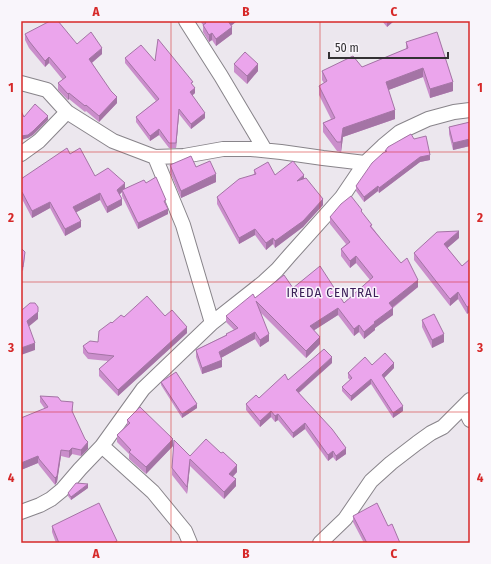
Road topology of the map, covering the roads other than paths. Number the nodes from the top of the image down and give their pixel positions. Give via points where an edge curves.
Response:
1 (186, 21) edge
2 (21, 83) edge
3 (470, 110) edge
4 (68, 112) junction
5 (265, 150) junction
6 (21, 154) edge
7 (156, 157) junction
8 (365, 163) junction
9 (212, 323) junction
10 (467, 404) edge
11 (470, 420) edge
12 (102, 446) junction
13 (21, 512) edge
14 (190, 543) edge
15 (320, 543) edge

1 - 5 street
2 - 4 street via 47,90
3 - 8 street via 428,119 400,132
4 - 6 street via 39,141
4 - 7 street via 113,141
5 - 7 street via 223,149 184,156
5 - 8 street
7 - 9 street via 183,225
8 - 9 street via 342,196 277,270
9 - 12 street via 143,388
10 - 11 street
10 - 15 street via 442,427 417,443 371,480 345,519
12 - 13 street via 51,500
12 - 14 street via 153,492 185,531

